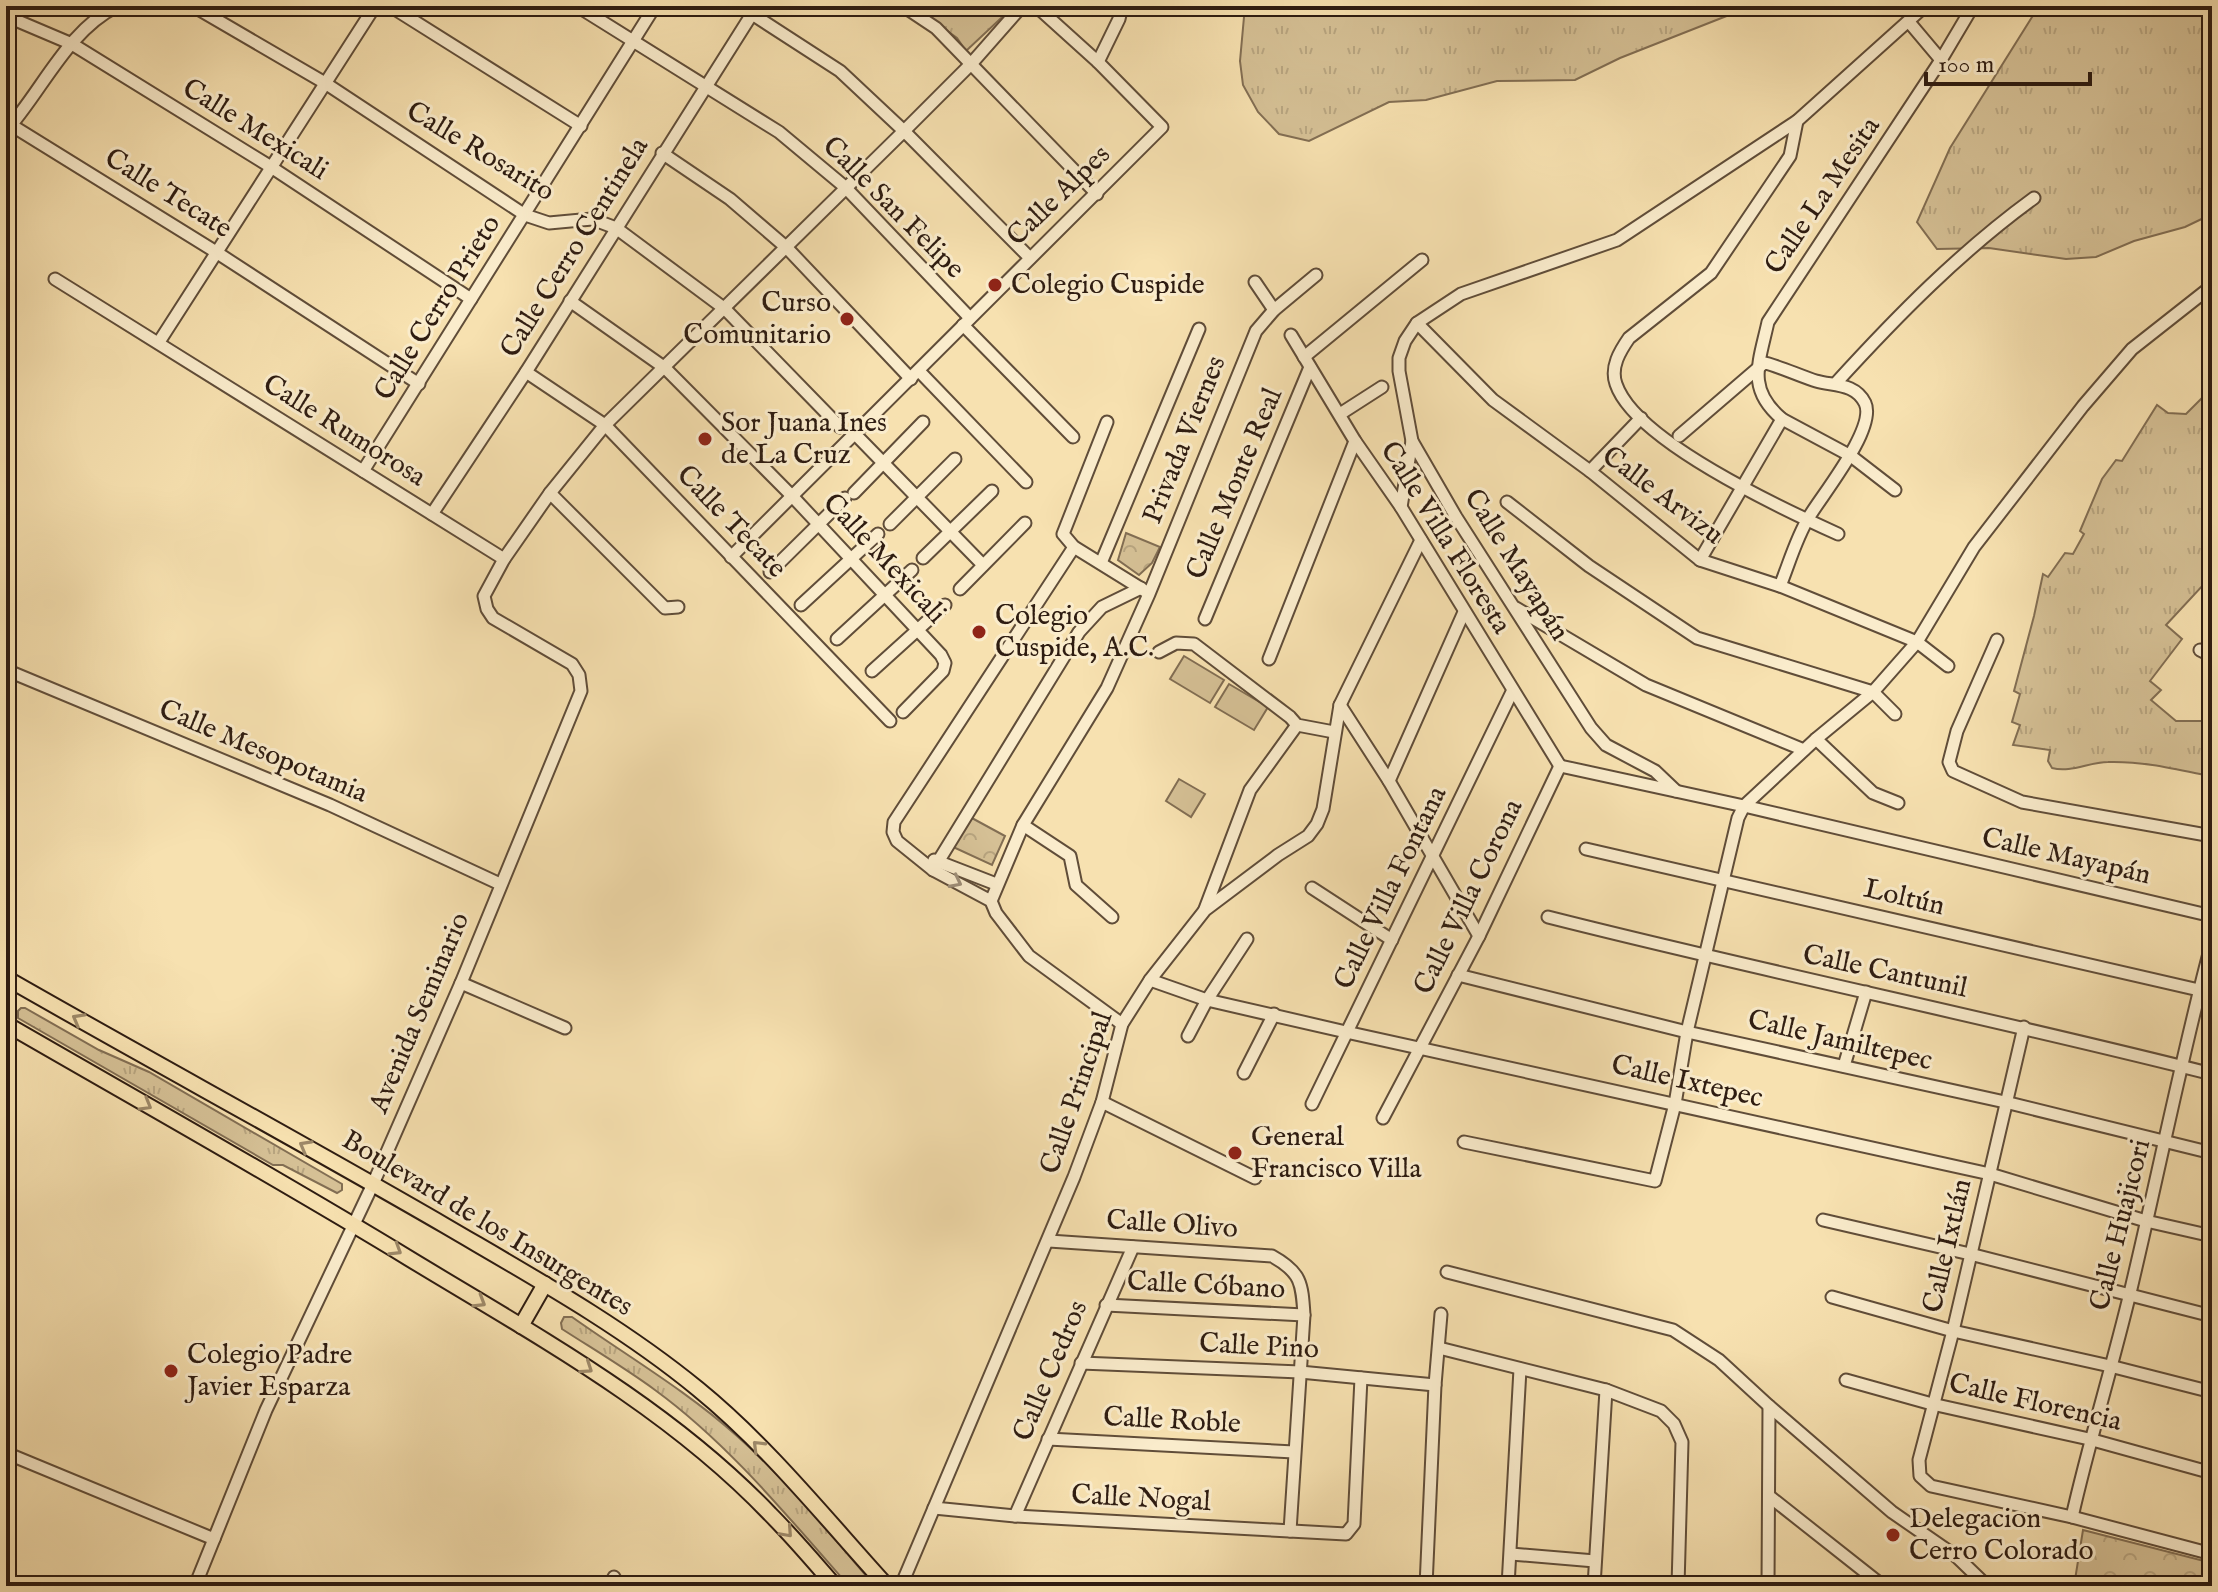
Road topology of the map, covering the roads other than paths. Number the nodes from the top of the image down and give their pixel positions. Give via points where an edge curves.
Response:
1 (117, 6) edge
2 (193, 6) edge
3 (375, 6) edge
4 (390, 6) edge
5 (577, 6) edge
6 (655, 6) edge
7 (903, 6) edge
8 (1022, 6) edge
9 (1036, 6) edge
10 (1122, 6) edge
11 (1925, 6) edge
12 (1973, 6) edge
13 (755, 10) edge
14 (6, 16) edge
15 (1909, 22) junction
16 (634, 42) junction
17 (72, 44) junction
18 (1941, 60) junction
19 (1098, 62) junction
20 (971, 64) junction
21 (325, 83) junction
22 (706, 86) junction
23 (1797, 121) junction
24 (581, 126) junction
25 (9, 128) edge
26 (904, 131) junction
27 (662, 153) junction
28 (271, 167) junction
29 (845, 187) junction
30 (1097, 194) junction
31 (2034, 198) dead end
32 (525, 215) junction
33 (616, 228) junction
34 (787, 248) junction
35 (216, 252) junction
36 (1030, 258) junction
37 (1422, 260) dead end
38 (1316, 275) dead end
39 (55, 279) dead end
40 (1255, 282) dead end
41 (2212, 286) edge
42 (471, 299) junction
43 (570, 301) junction
44 (725, 309) junction
45 (1274, 310) junction
46 (966, 322) junction
47 (1417, 323) junction
48 (1199, 329) dead end
49 (1291, 335) dead end
50 (159, 342) junction
51 (1307, 362) junction
52 (665, 368) junction
53 (1758, 368) junction
54 (526, 372) junction
55 (915, 375) junction
56 (1836, 383) junction
57 (419, 384) junction
58 (1382, 387) dead end
59 (1340, 414) junction
60 (1641, 418) junction
61 (1782, 419) junction
62 (923, 422) dead end
63 (1107, 422) dead end
64 (605, 425) junction
65 (840, 427) dead end
66 (856, 435) junction
67 (1679, 436) dead end
68 (1073, 437) dead end
69 (1355, 441) junction
70 (1412, 441) junction
71 (1851, 456) junction
72 (955, 459) dead end
73 (881, 463) junction
74 (363, 471) junction
75 (1590, 471) junction
76 (1026, 482) dead end
77 (1743, 488) junction
78 (1895, 490) dead end
79 (992, 491) dead end
80 (550, 493) junction
81 (916, 496) junction
82 (793, 497) junction
83 (1507, 502) dead end
84 (1401, 507) junction
85 (432, 514) junction
86 (1807, 520) junction
87 (817, 523) junction
88 (1025, 523) dead end
89 (890, 524) dead end
90 (949, 531) junction
91 (878, 534) dead end
92 (1838, 534) dead end
93 (1421, 540) junction
94 (1074, 547) junction
95 (731, 557) junction
96 (850, 558) junction
97 (923, 558) dead end
98 (504, 559) junction
99 (1700, 560) junction
100 (1101, 563) junction
101 (983, 565) junction
102 (912, 570) dead end
103 (770, 572) dead end
104 (1780, 586) junction
105 (960, 589) dead end
106 (1145, 591) junction
107 (884, 594) junction
108 (801, 605) dead end
109 (945, 605) dead end
110 (1512, 605) junction
111 (678, 607) dead end
112 (1464, 612) junction
113 (1205, 619) dead end
114 (917, 629) junction
115 (837, 639) dead end
116 (1997, 640) dead end
117 (1917, 642) junction
118 (2200, 650) dead end
119 (1159, 652) dead end
120 (2212, 656) edge
121 (1269, 659) dead end
122 (1948, 666) dead end
123 (6, 670) edge
124 (872, 671) dead end
125 (1512, 692) junction
126 (1873, 692) junction
127 (1340, 705) junction
128 (903, 712) dead end
129 (1895, 714) dead end
130 (890, 721) dead end
131 (1297, 725) junction
132 (1334, 732) junction
133 (1816, 739) junction
134 (1804, 750) junction
135 (1560, 766) junction
136 (1389, 781) junction
137 (1676, 791) junction
138 (1898, 803) dead end
139 (1744, 806) junction
140 (1023, 825) junction
141 (2212, 836) edge
142 (1586, 849) dead end
143 (1433, 859) junction
144 (936, 865) junction
145 (1723, 881) junction
146 (500, 884) junction
147 (996, 884) junction
148 (1312, 888) dead end
149 (991, 901) junction
150 (1205, 910) junction
151 (2212, 916) edge
152 (1112, 917) dead end
153 (1548, 917) dead end
154 (1479, 936) junction
155 (1247, 939) dead end
156 (1392, 940) junction
157 (2212, 942) edge
158 (1706, 957) junction
159 (1458, 975) junction
160 (6, 978) edge
161 (1150, 980) junction
162 (461, 983) junction
163 (2199, 990) junction
164 (1866, 992) junction
165 (2212, 993) edge
166 (1207, 1000) junction
167 (1274, 1014) junction
168 (6, 1024) edge
169 (1122, 1024) junction
170 (2024, 1027) junction
171 (565, 1028) dead end
172 (1346, 1032) junction
173 (1687, 1032) junction
174 (1188, 1036) dead end
175 (1420, 1048) junction
176 (1844, 1066) junction
177 (2181, 1066) junction
178 (1244, 1073) dead end
179 (2212, 1074) edge
180 (1102, 1102) junction
181 (2005, 1102) junction
182 (1312, 1104) dead end
183 (1675, 1104) junction
184 (1383, 1118) dead end
185 (2166, 1141) junction
186 (1464, 1142) dead end
187 (2212, 1153) edge
188 (1990, 1174) junction
189 (1255, 1178) dead end
190 (373, 1184) junction
191 (1823, 1220) dead end
192 (2146, 1221) junction
193 (352, 1223) junction
194 (2212, 1236) edge
195 (1049, 1241) junction
196 (1133, 1247) junction
197 (1970, 1254) junction
198 (1447, 1272) dead end
199 (545, 1284) junction
200 (1832, 1297) dead end
201 (2129, 1297) junction
202 (1106, 1305) junction
203 (1441, 1314) dead end
204 (1304, 1315) junction
205 (2212, 1316) edge
206 (521, 1326) junction
207 (1953, 1331) junction
208 (1439, 1348) junction
209 (1081, 1363) junction
210 (2110, 1366) junction
211 (1520, 1369) junction
212 (1300, 1372) junction
213 (1361, 1378) junction
214 (1846, 1380) dead end
215 (1435, 1385) junction
216 (1606, 1390) junction
217 (2212, 1392) edge
218 (1932, 1404) junction
219 (1769, 1406) junction
220 (1048, 1439) junction
221 (2089, 1439) junction
222 (1294, 1452) junction
223 (6, 1453) edge
224 (2212, 1473) edge
225 (1769, 1496) junction
226 (934, 1508) junction
227 (1015, 1516) junction
228 (2072, 1517) junction
229 (1290, 1531) junction
230 (214, 1539) junction
231 (1511, 1554) junction
232 (2212, 1554) edge
233 (1595, 1561) junction
234 (195, 1586) edge
235 (835, 1586) edge
236 (887, 1586) edge
237 (901, 1586) edge
238 (1426, 1586) edge
239 (1508, 1586) edge
240 (1594, 1586) edge
241 (1678, 1586) edge
242 (1768, 1586) edge
243 (1883, 1586) edge
244 (1987, 1586) edge

1 - 17 street
2 - 21 street, Calle Rosarito
3 - 21 street
4 - 24 street
5 - 16 street, Calle San Felipe
6 - 16 street, Calle Cerro Prieto
7 - 20 street via 936,28
8 - 20 street
9 - 19 street
10 - 19 street
11 - 15 street
12 - 18 street, Calle La Mesita
13 - 22 street, Calle Cerro Centinela
13 - 26 street via 840,71
14 - 17 street, Calle Mexicali
15 - 18 street
15 - 23 street
16 - 22 street, Calle San Felipe
16 - 24 street, Calle Cerro Prieto
17 - 25 street
17 - 28 street, Calle Mexicali
18 - 53 street, Calle La Mesita via 1768,322
19 - 30 street, Calle Alpes via 1162,127
20 - 26 street
20 - 30 street
21 - 28 street
21 - 32 street, Calle Rosarito
22 - 27 street, Calle Cerro Centinela
22 - 29 street, Calle San Felipe via 779,132
23 - 47 street via 1617,240 1473,288
23 - 60 street via 1790,156 1711,273 1629,338 1619,352 1616,383
24 - 32 street, Calle Cerro Prieto
25 - 35 street, Calle Tecate
26 - 29 street
26 - 36 street
27 - 33 street, Calle Cerro Centinela
27 - 34 street via 730,199
28 - 35 street
28 - 42 street, Calle Mexicali
29 - 34 street
29 - 46 street, Calle San Felipe
30 - 36 street, Calle Alpes
31 - 56 street via 1920,292
32 - 33 street, Calle Rosarito via 549,223 592,219
32 - 42 street, Calle Cerro Prieto
33 - 43 street, Calle Cerro Centinela
33 - 44 street, Calle Rosarito
34 - 44 street
34 - 55 street
35 - 50 street
35 - 57 street, Calle Tecate
36 - 46 street, Calle Alpes
37 - 51 street
38 - 45 street, Privada Viernes
39 - 50 street, Calle Rumorosa
40 - 45 street
41 - 117 street via 2132,349 2083,406 1974,547
42 - 57 street, Calle Cerro Prieto
43 - 52 street, Calle Mexicali
43 - 54 street, Calle Cerro Centinela
44 - 52 street
44 - 65 street, Calle Rosarito
45 - 106 street, Privada Viernes via 1256,331
46 - 55 street, Calle Alpes
46 - 68 street, Calle San Felipe
47 - 70 street, Calle Mayapán via 1399,358
47 - 75 street, Calle Arvizu via 1493,400
48 - 100 street
49 - 51 street, Calle Villa Floresta
50 - 74 street, Calle Rumorosa
51 - 59 street, Calle Villa Floresta
51 - 113 street, Calle Monte Real
52 - 64 street
52 - 82 street, Calle Mexicali
53 - 56 street via 1769,363 1790,374
53 - 61 street, Calle La Mesita via 1761,397
53 - 67 street
54 - 64 street, Calle Tecate
54 - 85 street, Calle Cerro Centinela
55 - 66 street, Calle Alpes
55 - 76 street
56 - 71 street via 1858,393 1867,409
57 - 74 street, Calle Cerro Prieto
58 - 59 street
59 - 69 street, Calle Villa Floresta
60 - 75 street
60 - 77 street
61 - 71 street, Calle La Mesita
61 - 77 street
62 - 73 street
63 - 94 street via 1063,534
64 - 80 street
64 - 95 street, Calle Tecate
66 - 73 street
66 - 82 street, Calle Alpes
69 - 84 street, Calle Villa Floresta
69 - 121 street
70 - 84 street
70 - 110 street, Calle Mayapán
71 - 78 street, Calle La Mesita
71 - 86 street
72 - 81 street
73 - 81 street
73 - 87 street
74 - 85 street, Calle Rumorosa
75 - 99 street, Calle Arvizu
77 - 86 street
77 - 99 street
79 - 90 street
80 - 98 street
80 - 111 street via 665,608
81 - 89 street
81 - 90 street
82 - 87 street, Calle Mexicali
82 - 95 street, Calle Alpes
83 - 126 street via 1589,566 1697,638
84 - 93 street, Calle Villa Floresta
85 - 98 street, Calle Rumorosa
86 - 92 street
86 - 104 street
87 - 96 street, Calle Mexicali
87 - 103 street
88 - 101 street
90 - 97 street
90 - 101 street
91 - 96 street
93 - 112 street, Calle Villa Floresta
93 - 127 street, Calle Principal
94 - 100 street
94 - 144 street via 894,822 897,841
95 - 130 street, Calle Tecate
96 - 107 street, Calle Mexicali
96 - 108 street
98 - 146 street, Avenida Seminario via 484,596 487,609 493,618 572,664 581,691
99 - 104 street, Calle Arvizu
100 - 106 street
101 - 105 street
102 - 107 street
104 - 117 street, Calle Arvizu
106 - 140 street, Privada Viernes via 1107,688
106 - 144 street via 1102,607 1079,632
107 - 114 street, Calle Mexicali
107 - 115 street
109 - 114 street
110 - 134 street via 1623,674
110 - 137 street, Calle Mayapán via 1591,728 1606,745 1655,771
112 - 125 street, Calle Villa Floresta
112 - 136 street
114 - 124 street
114 - 128 street, Calle Mexicali via 945,663
116 - 141 street via 1957,731 1949,762 1953,771 2022,802
117 - 122 street, Calle Arvizu
117 - 126 street
118 - 120 street
119 - 131 street via 1176,643 1194,644
123 - 146 street, Calle Mesopotamia via 330,805
125 - 135 street, Calle Villa Floresta
125 - 143 street, Calle Villa Fontana
126 - 129 street
126 - 133 street
127 - 132 street, Calle Principal
127 - 136 street
131 - 132 street
131 - 150 street via 1250,790
132 - 150 street, Calle Principal via 1317,824 1308,836
133 - 134 street
133 - 138 street via 1873,793
134 - 139 street
135 - 137 street, Calle Mayapán
135 - 154 street, Calle Villa Corona
136 - 143 street
137 - 139 street, Calle Mayapán
139 - 145 street
139 - 151 street, Calle Mayapán
140 - 147 street, Privada Viernes
140 - 152 street via 1070,856 1076,885
142 - 145 street, Loltún
143 - 154 street
143 - 156 street, Calle Villa Fontana
144 - 147 street
144 -> 149 street
145 - 158 street
145 - 163 street, Loltún
146 - 162 street, Avenida Seminario
147 - 149 street, Privada Viernes
148 - 156 street
149 - 169 street via 1029,956
150 - 161 street, Calle Principal
153 - 158 street, Calle Cantunil
154 - 159 street, Calle Villa Corona
155 - 166 street
156 - 172 street, Calle Villa Fontana
157 - 163 street, Calle Huajicori
158 - 164 street, Calle Cantunil
158 - 173 street
159 - 173 street, Calle Jamiltepec
159 - 175 street, Calle Villa Corona
190 -> 160 main road, Boulevard de los Insurgentes
161 - 166 street, Calle Ixtepec
161 - 169 street, Calle Principal
162 - 171 street
162 - 190 street, Avenida Seminario
163 - 165 street, Loltún
163 - 177 street, Calle Huajicori
164 - 170 street, Calle Cantunil
164 - 176 street
166 - 167 street, Calle Ixtepec
166 - 174 street
167 - 172 street, Calle Ixtepec
167 - 178 street
168 -> 193 main road
169 - 180 street, Calle Principal
170 - 177 street, Calle Cantunil
170 - 181 street, Calle Ixtlán
172 - 175 street, Calle Ixtepec
172 - 182 street, Calle Villa Fontana
173 - 176 street, Calle Jamiltepec
173 - 183 street
175 - 183 street, Calle Ixtepec
175 - 184 street, Calle Villa Corona
176 - 181 street, Calle Jamiltepec
177 - 179 street, Calle Cantunil
177 - 185 street, Calle Huajicori
180 - 189 street
180 - 195 street, Calle Principal
181 - 185 street, Calle Jamiltepec
181 - 188 street, Calle Ixtlán
183 - 186 street via 1655,1181
183 - 188 street, Calle Ixtepec
185 - 187 street, Calle Jamiltepec
185 - 192 street, Calle Huajicori
188 - 192 street, Calle Ixtepec
188 - 197 street, Calle Ixtlán
190 - 193 street, Avenida Seminario
190 - 199 main road, Boulevard de los Insurgentes
191 - 197 street
192 - 194 street, Calle Ixtepec
192 - 201 street, Calle Huajicori
193 -> 206 main road
193 - 230 street, Avenida Seminario
195 - 196 street, Calle Olivo
195 - 226 street, Calle Principal
196 - 202 street, Calle Cedros
196 - 204 street, Calle Olivo via 1272,1256 1290,1266 1302,1285
197 - 201 street
197 - 207 street, Calle Ixtlán
198 - 219 street via 1673,1330 1719,1360
199 - 206 main road
236 -> 199 main road, Boulevard de los Insurgentes via 763,1449 699,1390
200 - 207 street
201 - 205 street
201 - 210 street, Calle Huajicori
202 - 204 street, Calle Cóbano
202 - 209 street, Calle Cedros
203 - 208 street
204 - 212 street
206 -> 235 main road via 643,1406 716,1464 769,1512
207 - 210 street
207 - 218 street, Calle Ixtlán
208 - 211 street
208 - 215 street
209 - 212 street, Calle Pino
209 - 220 street, Calle Cedros
210 - 217 street
210 - 221 street, Calle Huajicori
211 - 216 street
211 - 231 street
212 - 213 street, Calle Pino
212 - 222 street
213 - 215 street, Calle Pino
213 - 229 street, Calle Nogal via 1354,1524 1346,1534
214 - 218 street, Calle Florencia
215 - 238 street
216 - 233 street
216 - 241 street via 1661,1411 1682,1442
218 - 221 street, Calle Florencia
218 - 228 street, Calle Ixtlán via 1919,1460 1920,1476 1931,1486
219 - 225 street
219 - 244 street
220 - 222 street, Calle Roble
220 - 227 street, Calle Cedros
221 - 224 street, Calle Florencia
221 - 228 street, Calle Huajicori
222 - 229 street
223 - 230 street
225 - 242 street
225 - 243 street
226 - 227 street, Calle Nogal
226 - 237 street, Calle Principal
227 - 229 street, Calle Nogal
228 - 232 street
230 - 234 street, Avenida Seminario
231 - 233 street
231 - 239 street
233 - 240 street

